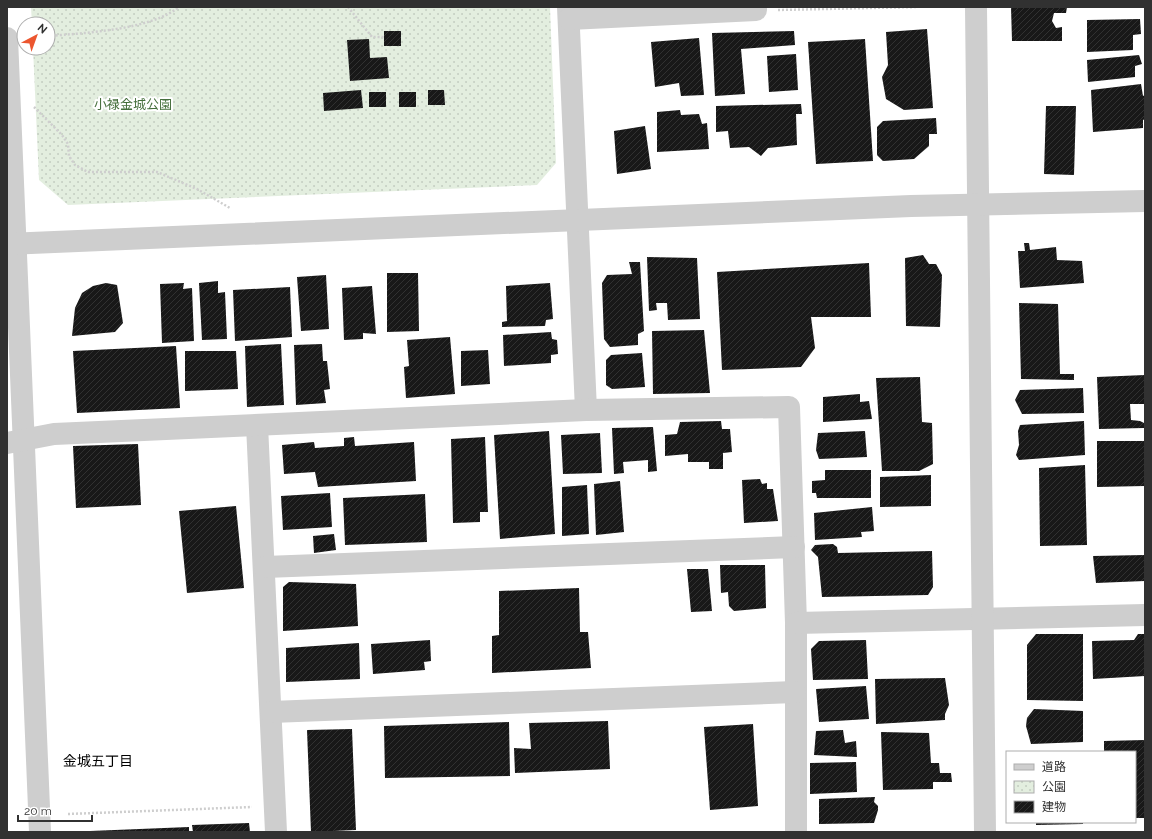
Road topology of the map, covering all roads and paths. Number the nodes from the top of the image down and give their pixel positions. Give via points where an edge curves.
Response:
1 (179, 7) edge
2 (348, 7) edge
3 (918, 7) edge
4 (976, 7) edge
5 (756, 9) edge
6 (569, 13) edge
7 (56, 35) edge
8 (384, 36) dead end
9 (7, 38) edge
10 (8, 74) edge
11 (29, 102) dead end
12 (1145, 201) edge
13 (978, 205) junction
14 (230, 208) dead end
15 (578, 220) junction
16 (12, 244) edge
17 (586, 410) junction
18 (258, 425) junction
19 (15, 442) edge
20 (794, 547) junction
21 (265, 567) junction
22 (1145, 615) edge
23 (982, 618) junction
24 (796, 624) junction
25 (795, 692) junction
26 (271, 712) junction
27 (275, 806) junction
28 (68, 814) dead end
29 (40, 832) edge
30 (276, 832) edge
31 (796, 832) edge
32 (985, 832) edge

1 - 7 path via 172,13 124,29
2 - 8 path via 372,37
3 - 5 path
4 - 13 street
5 - 6 street
6 - 15 street
9 - 10 street
10 - 16 street
11 - 14 path via 62,135 75,165 88,172 157,172 197,189
12 - 13 street
13 - 15 street
13 - 23 street
15 - 16 street
15 - 17 street
16 - 19 street
17 - 18 street
17 - 20 street via 790,407
18 - 19 street via 54,434
18 - 21 street
19 - 29 street
20 - 21 street
20 - 24 street
21 - 26 street
22 - 23 street
23 - 24 street
23 - 32 street
24 - 25 street
25 - 26 street
25 - 31 street
26 - 27 street
27 - 28 path
27 - 30 street

